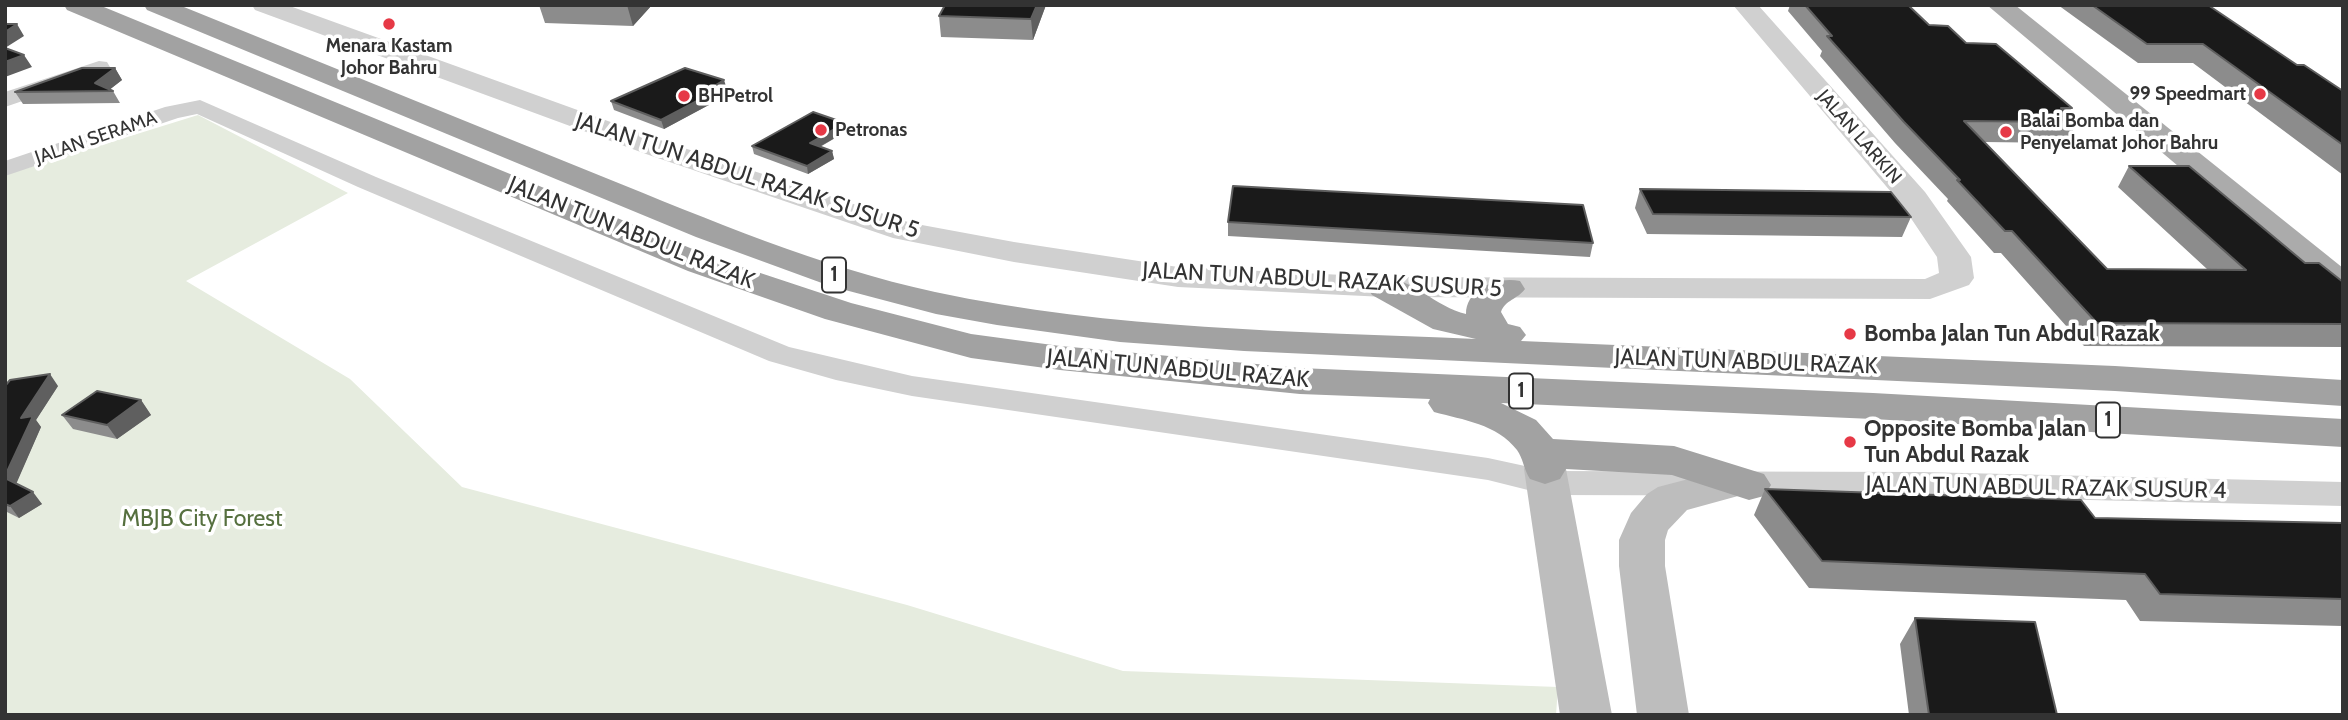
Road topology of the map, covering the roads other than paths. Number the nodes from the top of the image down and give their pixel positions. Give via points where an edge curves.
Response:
1 (76, 5) edge
2 (156, 5) edge
3 (1745, 5) edge
4 (1999, 5) edge
5 (279, 7) edge
6 (99, 66) edge
7 (5, 100) edge
8 (5, 170) edge
9 (1957, 278) joint
10 (2343, 285) edge
11 (1385, 287) junction
12 (1507, 289) junction
13 (1493, 330) junction
14 (1557, 356) junction
15 (1300, 381) junction
16 (2343, 393) edge
17 (2343, 433) edge
18 (1545, 468) junction
19 (1736, 485) junction
20 (2343, 494) edge
21 (1586, 715) edge
22 (1663, 715) edge

1 - 15 highway, JALAN TUN ABDUL RAZAK / 1 via 700,264 838,311 971,346
2 - 14 highway, JALAN TUN ABDUL RAZAK / 1 via 730,239 894,293 1113,330
3 - 9 street, JALAN LARKIN via 1913,199 1954,257
4 - 10 main road
5 - 11 street, JALAN TUN ABDUL RAZAK SUSUR 5 via 656,148 904,231 1178,277
6 - 7 street
8 - 18 street, JALAN SERAMA via 186,108 201,107 380,188 779,354 824,367 912,386 1488,468
9 - 12 street, JALAN TUN ABDUL RAZAK SUSUR 5 via 1930,289
11 - 12 street, JALAN TUN ABDUL RAZAK SUSUR 5
11 - 13 highway via 1446,321
12 - 13 highway via 1485,304 1483,312
13 - 14 highway
14 - 16 highway, JALAN TUN ABDUL RAZAK / 1 via 1919,368
15 - 17 highway, JALAN TUN ABDUL RAZAK / 1 via 1873,406
15 - 18 highway via 1465,405 1518,426
18 - 19 highway via 1674,461
18 - 21 main road
19 - 20 street, JALAN TUN ABDUL RAZAK SUSUR 4 via 1921,484
19 - 22 main road via 1673,498 1651,519 1642,540

